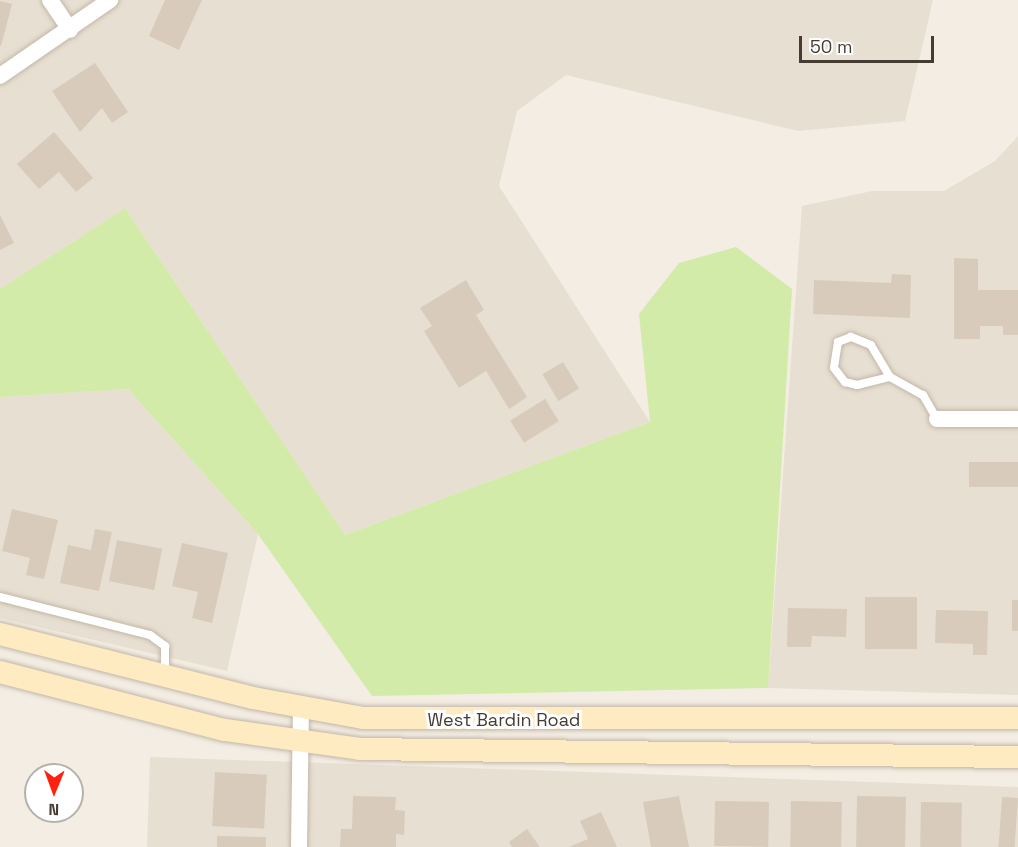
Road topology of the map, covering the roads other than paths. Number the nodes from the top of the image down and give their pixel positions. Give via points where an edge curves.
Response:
1 (50, 0) edge
2 (110, 0) edge
3 (70, 30) junction
4 (0, 76) edge
5 (890, 377) junction
6 (936, 419) joint
7 (1018, 419) edge
8 (0, 597) edge
9 (0, 634) edge
10 (0, 672) edge
11 (165, 675) junction
12 (301, 706) junction
13 (834, 717) junction
14 (1018, 717) edge
15 (301, 743) junction
16 (835, 754) junction
17 (1018, 757) edge
18 (298, 847) edge

1 - 3 street
2 - 3 street
3 - 4 street
5 - 5 lane via 857,385 845,381 834,368 838,342 852,337 871,345
5 - 6 lane via 923,394
6 - 7 street
8 - 11 lane via 150,635 165,646
9 - 11 main road, West Bardin Road
10 - 15 main road, West Bardin Road
11 - 12 main road, West Bardin Road
12 - 13 main road, West Bardin Road via 363,718 420,720
12 - 15 street
13 - 14 main road, West Bardin Road
13 - 16 main road
15 - 16 main road, West Bardin Road via 360,749
15 - 18 street
16 - 17 main road, West Bardin Road

